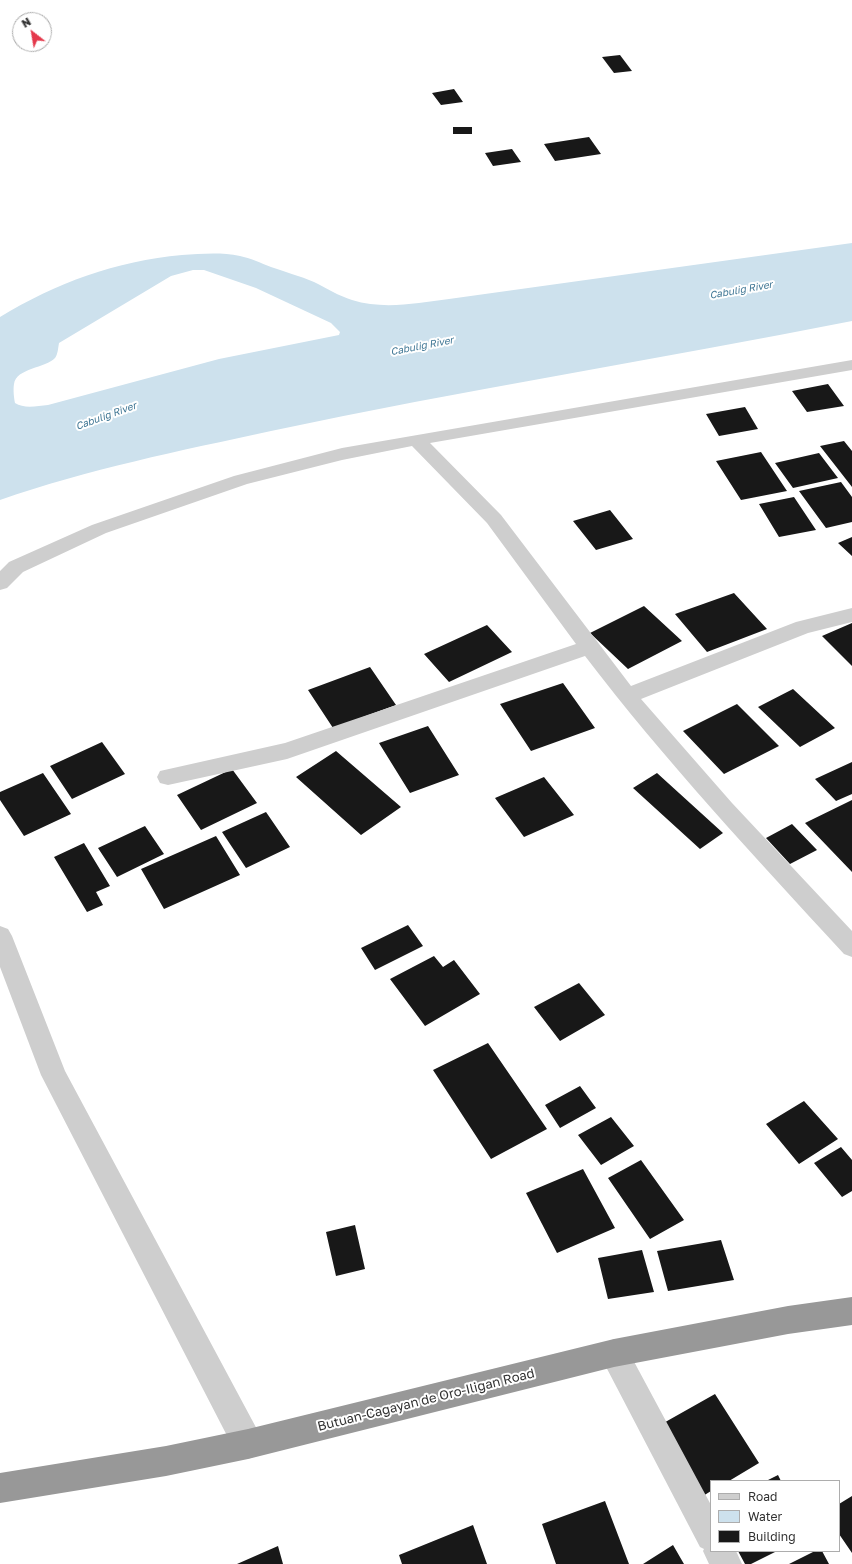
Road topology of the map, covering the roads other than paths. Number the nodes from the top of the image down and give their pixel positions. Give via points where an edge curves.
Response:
1 (852, 364) edge
2 (416, 440) junction
3 (0, 583) edge
4 (852, 614) edge
5 (589, 647) junction
6 (627, 696) junction
7 (168, 777) dead end
8 (0, 936) edge
9 (852, 947) edge
10 (852, 1311) edge
11 (614, 1353) junction
12 (248, 1444) junction
13 (0, 1488) edge
14 (710, 1534) edge
15 (720, 1552) edge
16 (726, 1564) edge

1 - 2 street
2 - 3 street via 342,454 241,480 99,529 16,567
2 - 5 street via 494,519
4 - 6 street via 804,628
5 - 6 street
5 - 7 street via 287,751
6 - 9 street via 724,809
8 - 12 street via 54,1076
10 - 11 highway, Butuan-Cagayan de Oro-Iligan Road via 788,1320
11 - 12 highway, Butuan-Cagayan de Oro-Iligan Road
11 - 14 street
12 - 13 highway, Butuan-Cagayan de Oro-Iligan Road via 166,1461
15 - 16 street

